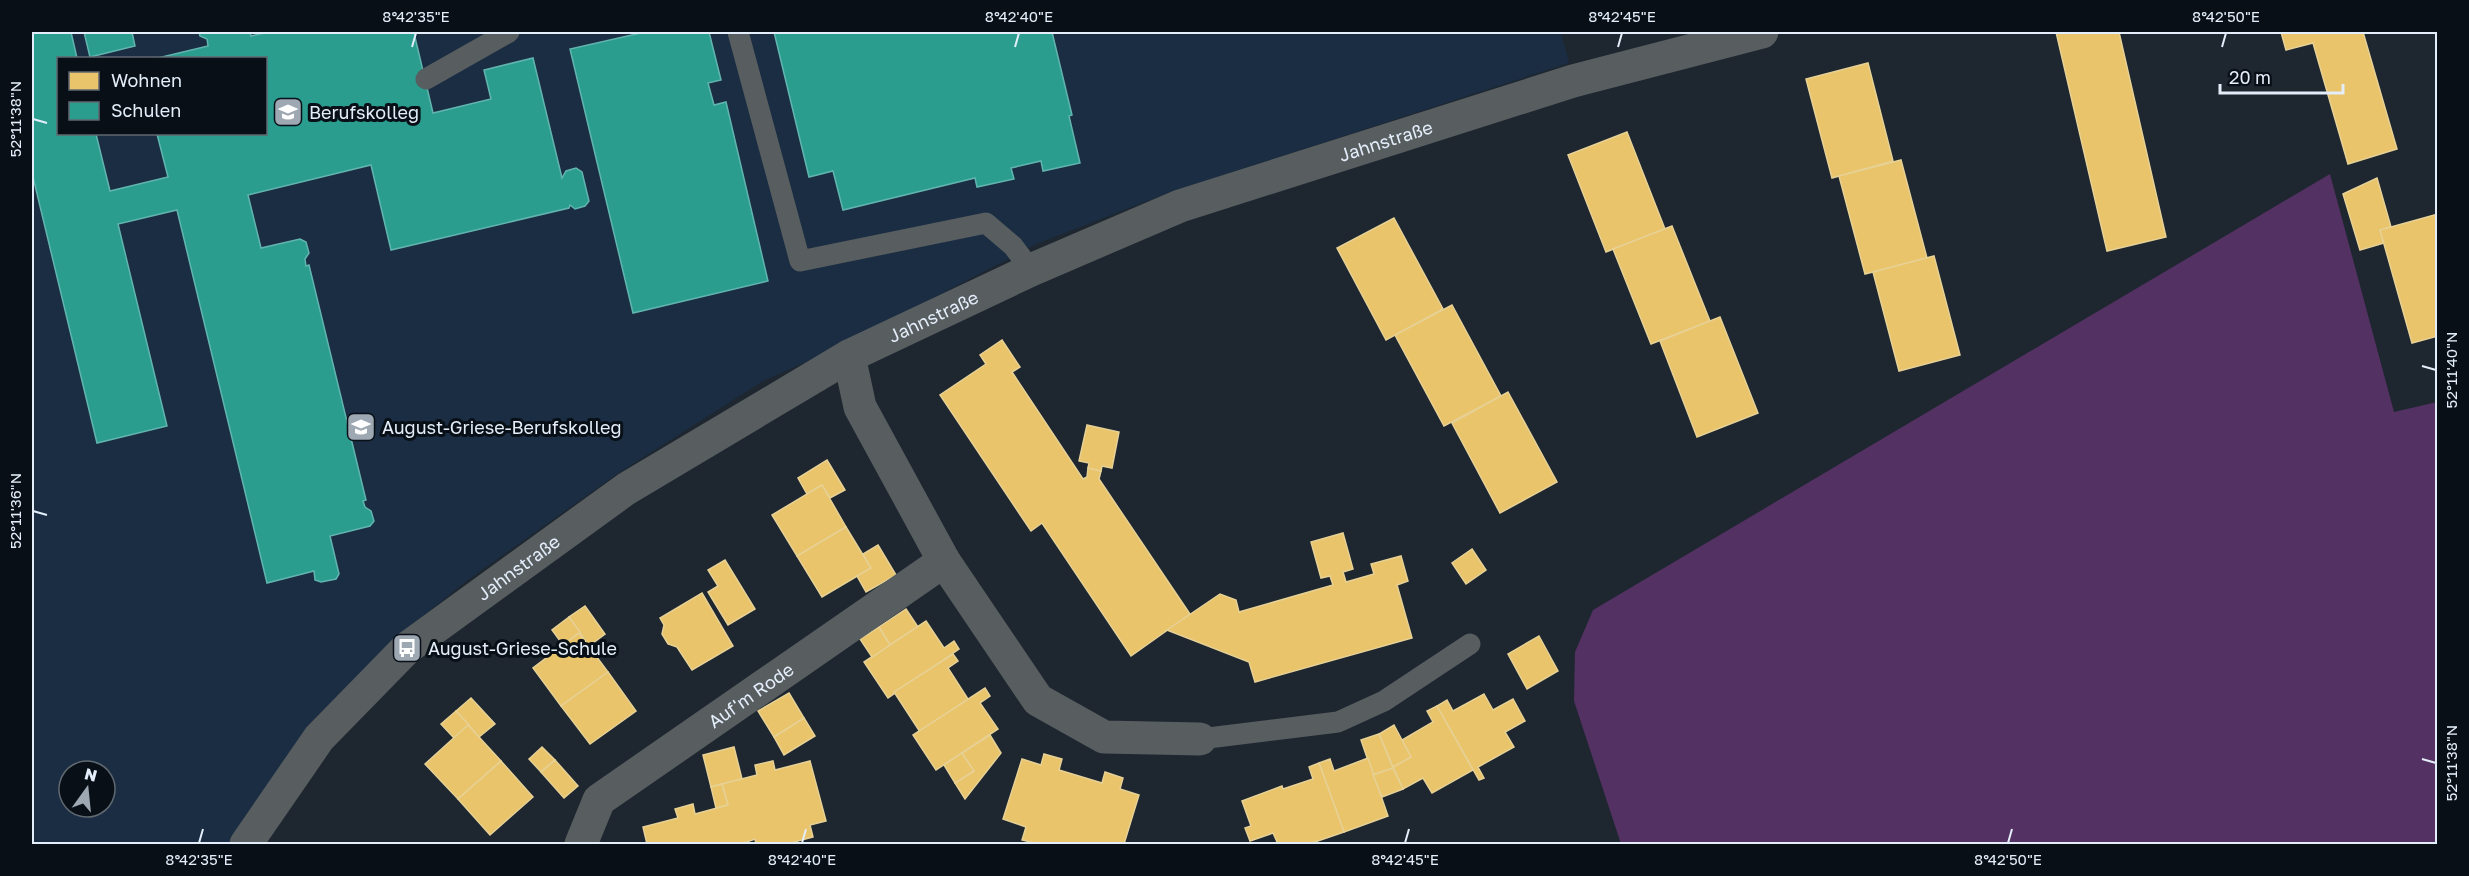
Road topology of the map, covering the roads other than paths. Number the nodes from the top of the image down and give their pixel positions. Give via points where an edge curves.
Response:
1 (509, 32) edge
2 (738, 32) edge
3 (1762, 32) edge
4 (426, 79) dead end
5 (1031, 270) junction
6 (849, 356) junction
7 (944, 561) junction
8 (1470, 644) dead end
9 (1200, 739) joint
10 (246, 844) edge
11 (581, 844) edge

1 - 4 lane
2 - 5 lane via 800,261 986,223 1013,246
3 - 5 street, Jahnstraße via 1573,81 1180,206
5 - 6 street, Jahnstraße
6 - 7 street via 860,407
6 - 10 street, Jahnstraße via 626,489 407,648 319,738
7 - 9 street via 1038,700 1104,736
7 - 11 street, Auf'm Rode via 599,800
8 - 9 lane via 1384,701 1338,722

